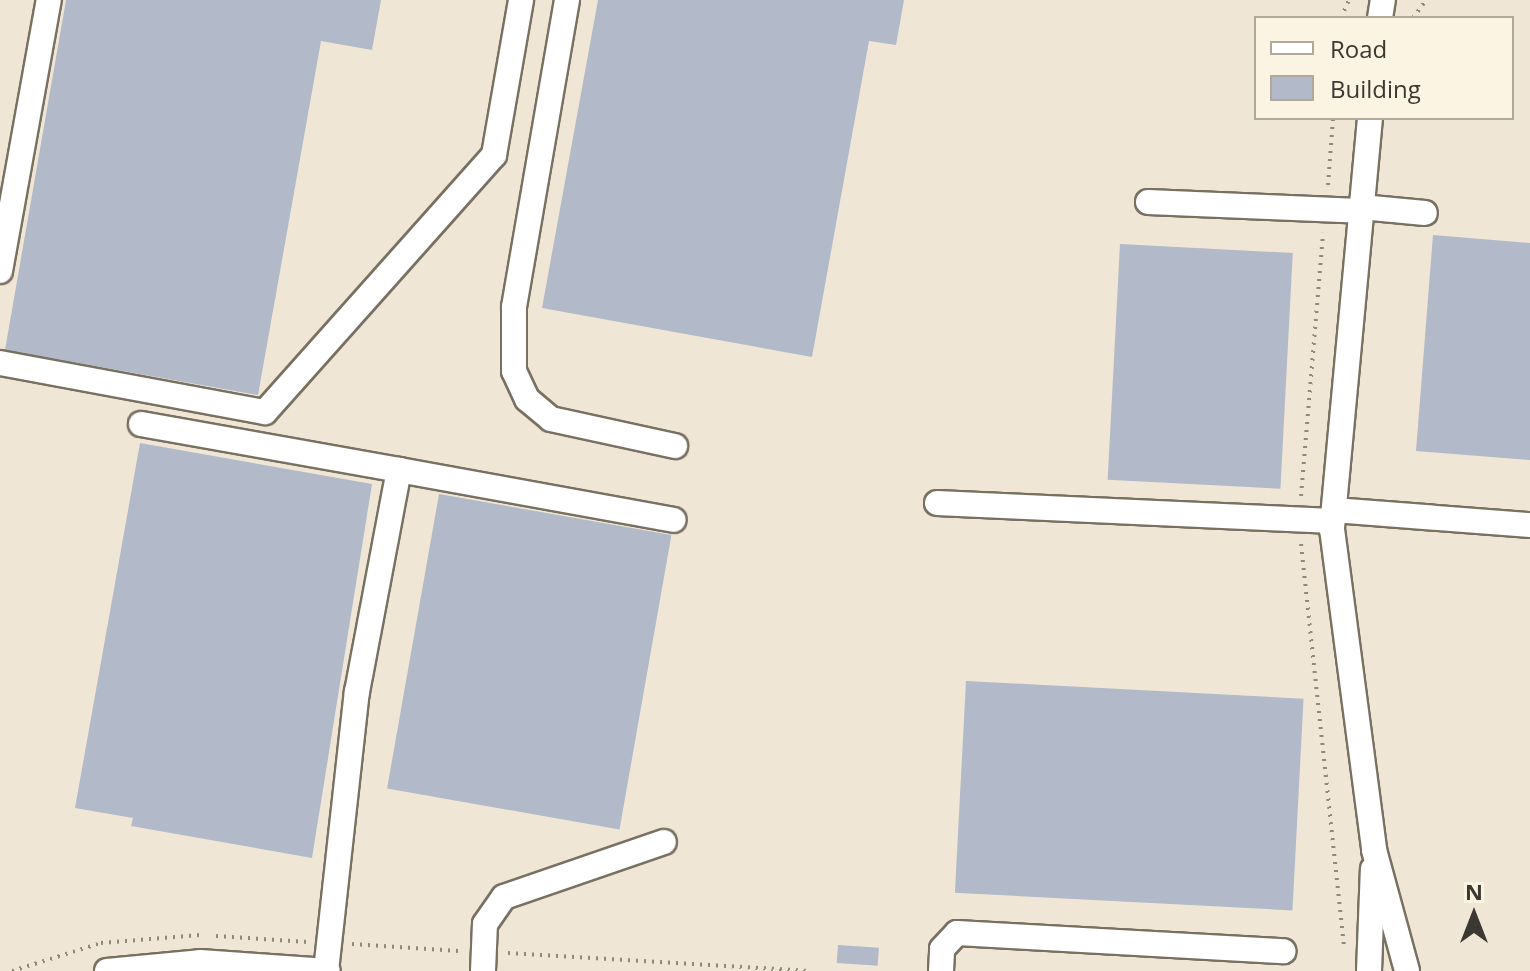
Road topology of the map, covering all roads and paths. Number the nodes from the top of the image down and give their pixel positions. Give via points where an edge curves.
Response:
1 (49, 0) edge
2 (521, 0) edge
3 (567, 0) edge
4 (1333, 120) edge
5 (1370, 120) edge
6 (1327, 198) dead end
7 (1148, 202) dead end
8 (1360, 209) junction
9 (1425, 213) dead end
10 (1325, 220) dead end
11 (0, 271) edge
12 (0, 363) edge
13 (141, 424) dead end
14 (675, 446) dead end
15 (399, 470) junction
16 (937, 503) dead end
17 (1301, 503) dead end
18 (1333, 516) junction
19 (673, 520) dead end
20 (1530, 525) edge
21 (1300, 535) dead end
22 (664, 842) dead end
23 (1374, 850) junction
24 (327, 943) junction
25 (1284, 951) dead end
26 (1344, 957) dead end
27 (483, 962) edge
28 (12, 971) edge
29 (107, 971) edge
30 (327, 971) edge
31 (809, 971) edge
32 (941, 971) edge
33 (1369, 971) edge
34 (1407, 971) edge

1 - 11 street
2 - 12 street via 494,155 265,412
3 - 14 street via 514,307 514,371 527,399 551,419
4 - 6 path
5 - 8 street
7 - 8 street
8 - 9 street
8 - 18 street
10 - 17 path
13 - 15 street
15 - 19 street
15 - 24 street via 357,692
16 - 18 street
18 - 20 street
18 - 23 street
21 - 26 path
22 - 27 street via 504,897 485,924
23 - 33 street
23 - 34 street
24 - 27 path
24 - 28 path via 132,938
24 - 30 street
25 - 32 street via 957,933 942,949
27 - 31 path
29 - 30 street via 200,962

